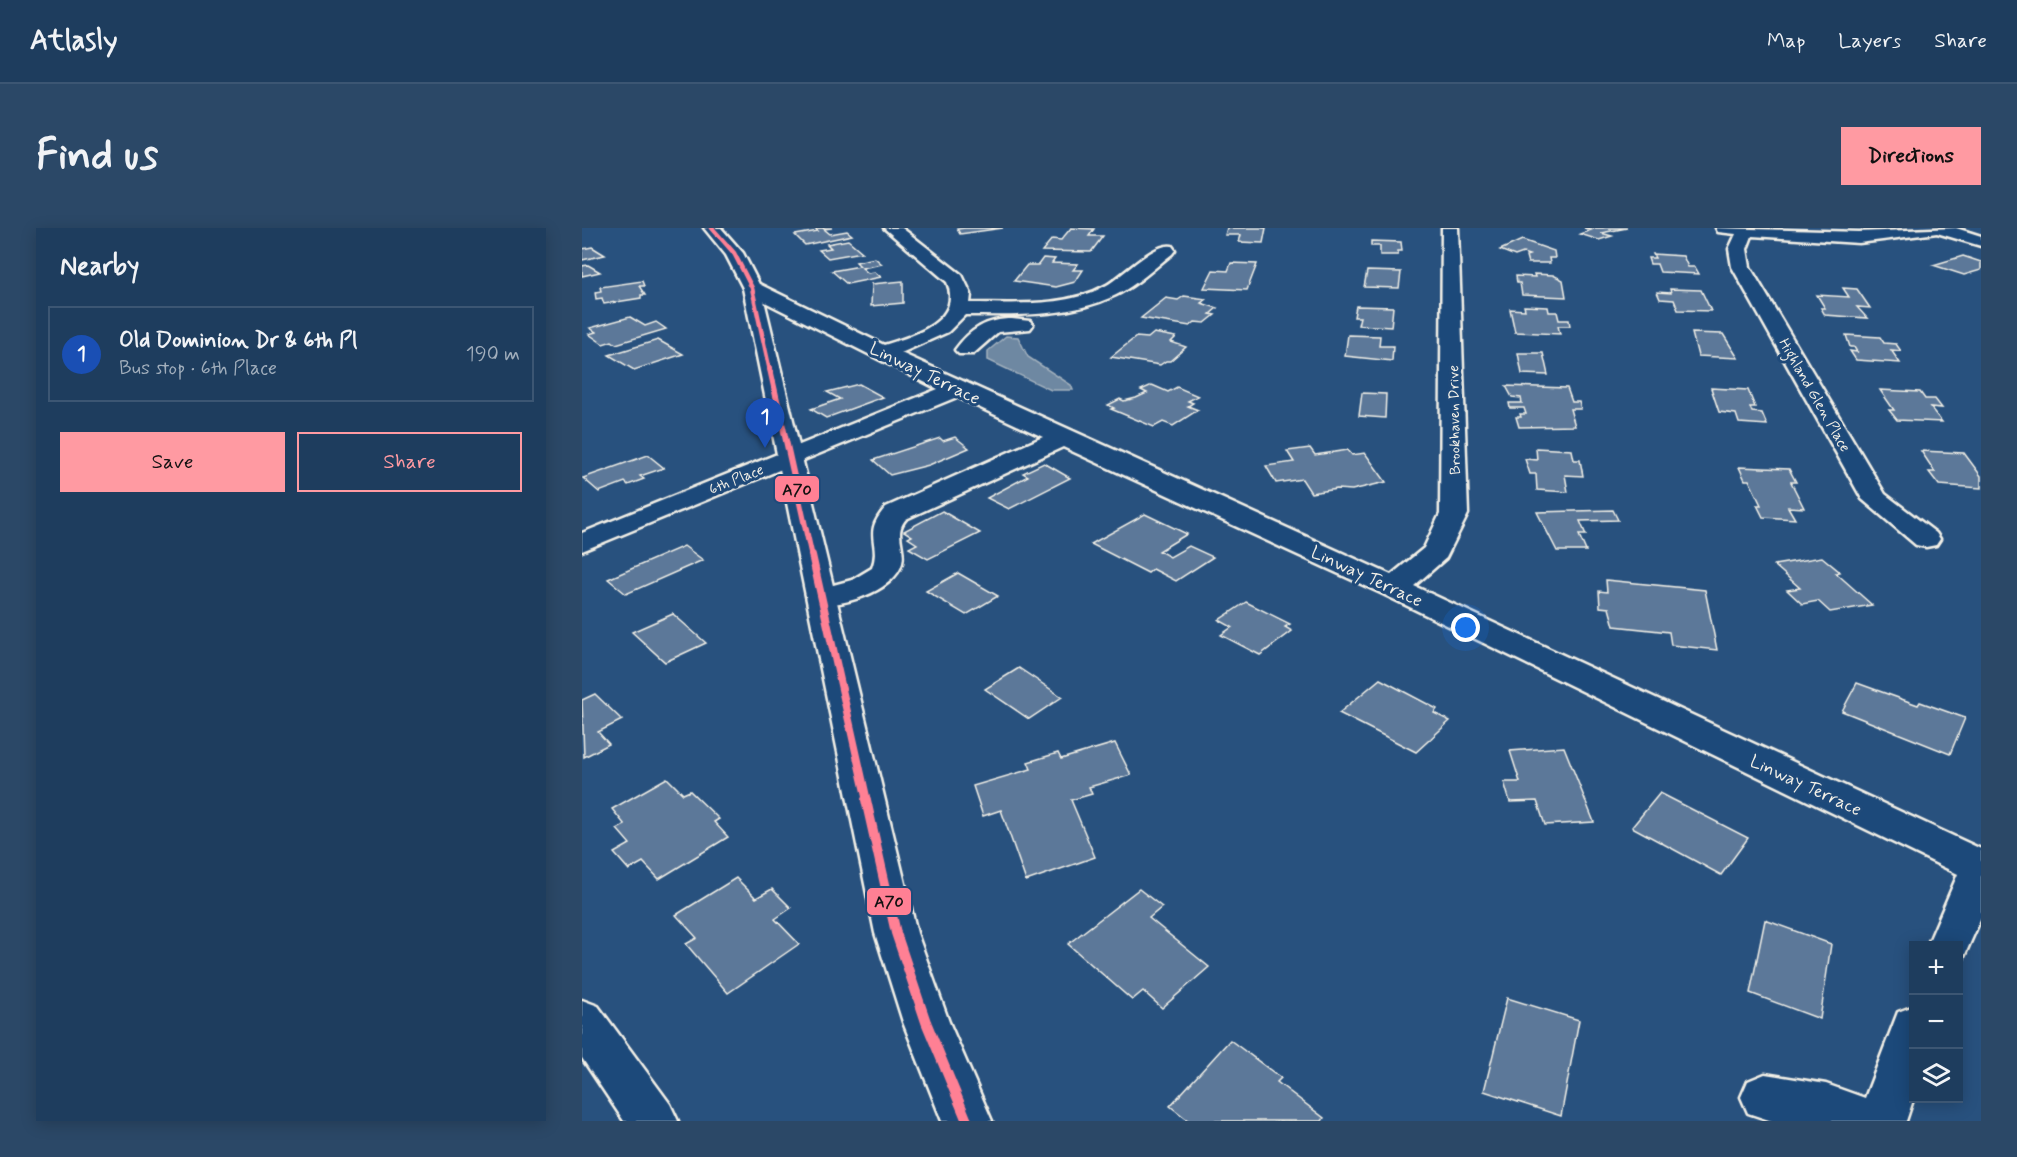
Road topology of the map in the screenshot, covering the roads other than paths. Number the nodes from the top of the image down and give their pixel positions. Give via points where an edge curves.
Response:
1 (712, 228) edge
2 (892, 228) edge
3 (1450, 228) edge
4 (1938, 228) edge
5 (1735, 229) edge
6 (1981, 241) edge
7 (1166, 250) dead end
8 (752, 288) junction
9 (1044, 306) junction
10 (959, 309) junction
11 (966, 350) dead end
12 (884, 352) junction
13 (957, 388) junction
14 (1062, 438) junction
15 (791, 456) junction
16 (1926, 539) dead end
17 (582, 543) edge
18 (1394, 588) junction
19 (822, 597) junction
20 (1981, 867) edge
21 (1949, 941) edge
22 (582, 1020) edge
23 (1909, 1040) edge
24 (1765, 1097) dead end
25 (653, 1121) edge
26 (968, 1121) edge
27 (1863, 1121) edge
28 (1881, 1121) edge

1 - 8 street via 734,253
2 - 10 street via 955,279 963,295
3 - 18 street, Brookhaven Drive via 1454,514 1436,552
4 - 5 street via 1862,236
4 - 6 street
5 - 16 street, Highland Glen Place via 1741,267 1875,498
7 - 9 street via 1109,291 1075,302
8 - 12 street, Linway Terrace
8 - 15 street
9 - 10 street
9 - 11 street via 1046,324 990,326
10 - 12 street via 932,334
12 - 13 street, Linway Terrace
13 - 14 street, Linway Terrace
13 - 15 street, 6th Place
14 - 18 street, Linway Terrace
14 - 19 street via 896,513 884,528 889,563 883,574 863,585
15 - 17 street, 6th Place
15 - 19 street
18 - 20 street, Linway Terrace
19 - 26 street via 896,933 926,1022
20 - 21 street
22 - 25 street
23 - 28 street
24 - 27 street via 1826,1107

